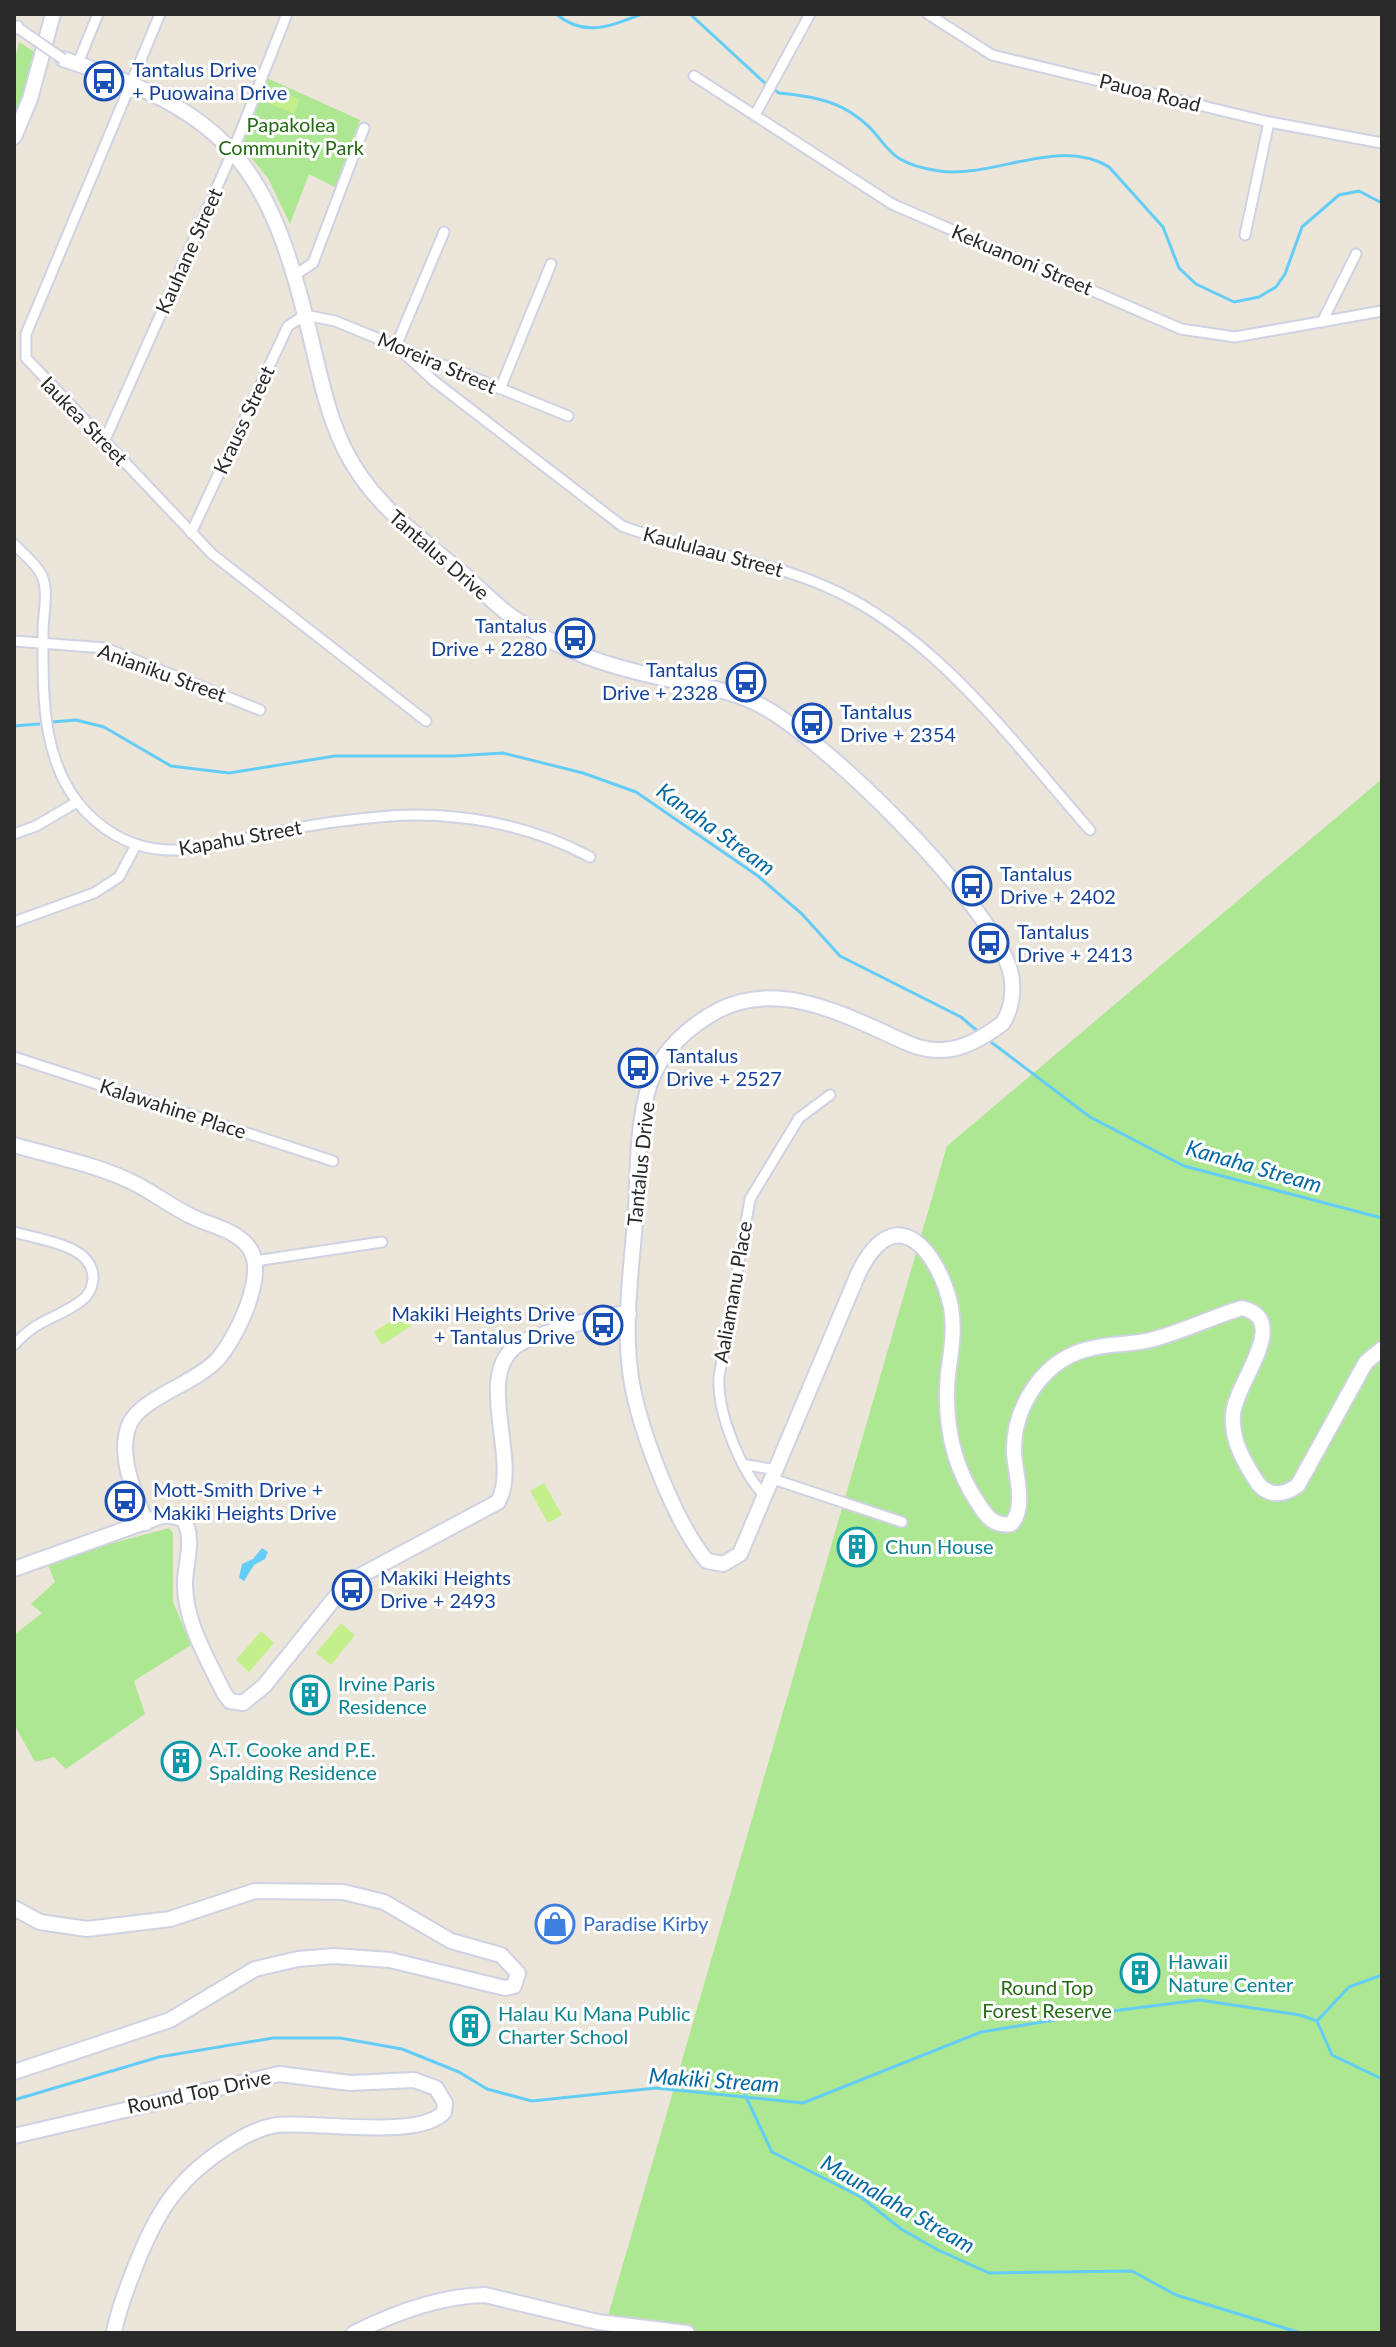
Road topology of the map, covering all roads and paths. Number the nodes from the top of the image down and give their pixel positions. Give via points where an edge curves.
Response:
1 (53, 14) edge
2 (98, 14) edge
3 (160, 14) edge
4 (287, 14) edge
5 (810, 14) edge
6 (928, 14) edge
7 (17, 27) edge
8 (70, 61) junction
9 (694, 76) dead end
10 (130, 84) junction
11 (756, 113) junction
12 (1269, 122) junction
13 (364, 128) dead end
14 (14, 137) edge
15 (1382, 143) edge
16 (233, 151) junction
17 (444, 232) dead end
18 (1245, 235) dead end
19 (1356, 254) dead end
20 (551, 264) dead end
21 (295, 275) junction
22 (1381, 314) edge
23 (305, 315) junction
24 (1322, 322) junction
25 (396, 346) junction
26 (500, 389) junction
27 (568, 416) dead end
28 (104, 442) junction
29 (191, 533) junction
30 (14, 544) edge
31 (14, 641) edge
32 (44, 641) junction
33 (260, 710) dead end
34 (426, 721) dead end
35 (77, 802) junction
36 (1090, 830) dead end
37 (14, 834) edge
38 (136, 845) junction
39 (590, 857) dead end
40 (14, 922) edge
41 (14, 1057) edge
42 (830, 1095) dead end
43 (14, 1145) edge
44 (333, 1161) dead end
45 (14, 1232) edge
46 (382, 1242) dead end
47 (255, 1261) junction
48 (629, 1314) junction
49 (14, 1345) edge
50 (1382, 1349) edge
51 (747, 1465) junction
52 (775, 1474) junction
53 (766, 1497) junction
54 (902, 1522) dead end
55 (146, 1523) junction
56 (14, 1569) edge
57 (14, 1908) edge
58 (14, 2072) edge
59 (14, 2136) edge
60 (114, 2333) edge
61 (354, 2333) edge
62 (687, 2333) edge

1 - 14 street
2 - 8 street
3 - 10 street, Iaukea Street
4 - 16 street, Kauhane Street
5 - 11 street
6 - 12 street, Pauoa Road via 992,55
7 - 8 street, Tantalus Drive, bridge
8 - 10 street, Tantalus Drive
9 - 11 street, Kekuanoni Street
10 - 16 street, Tantalus Drive via 184,110
10 - 28 street, Iaukea Street via 24,346 29,363
11 - 24 street, Kekuanoni Street via 892,204 1181,329 1235,337
12 - 15 street, Pauoa Road
12 - 18 street
13 - 21 street via 313,263
16 - 21 street, Tantalus Drive via 272,209
16 - 28 street, Kauhane Street
17 - 25 street
19 - 24 street
20 - 26 street
21 - 23 street, Tantalus Drive
22 - 24 street, Kekuanoni Street
23 - 25 street, Moreira Street
23 - 29 street, Krauss Street via 288,326
23 - 48 street, Tantalus Drive via 343,446 371,491 405,527 512,617 563,647 632,671 742,697 795,726 849,772 961,892 988,926 1009,966 1012,1000 1003,1023 957,1048 924,1049 828,1007 771,996 720,1009 675,1041 650,1083 641,1134
25 - 26 street, Moreira Street
25 - 36 street, Kaululaau Street via 622,526 765,563 830,589 892,626 954,678
26 - 27 street, Moreira Street
28 - 29 street, Iaukea Street
29 - 34 street, Iaukea Street
30 - 32 street, Kapahu Street via 43,580
31 - 32 street, Anianiku Street
32 - 33 street, Anianiku Street via 105,648
32 - 35 street, Kapahu Street via 48,737 54,761
35 - 37 street
35 - 38 street, Kapahu Street
38 - 39 street, Kapahu Street via 189,851 311,825 426,815 520,829
38 - 40 street via 119,877 94,893
41 - 44 street, Kalawahine Place
42 - 51 street, Aaliamanu Place via 799,1118 750,1199 745,1220 718,1397
43 - 47 street via 127,1180 179,1211 235,1235
45 - 49 street via 73,1249 93,1273 83,1301 32,1326
46 - 47 street
47 - 55 street via 253,1288 219,1358 186,1385 149,1403 129,1425 127,1463
48 - 53 street, Tantalus Drive via 631,1382 638,1408 678,1515 707,1561 723,1564 740,1554
48 - 55 street via 599,1317 510,1351 500,1385 504,1466 498,1502 354,1579 264,1686 243,1703 230,1701 224,1693 188,1612 187,1524 168,1515
50 - 52 street, Tantalus Drive via 1366,1362 1298,1485 1281,1494 1259,1485 1234,1433 1237,1393 1264,1335 1260,1317 1252,1310 1222,1314 1153,1340 1068,1355 1043,1376 1017,1423 1018,1514 1011,1524 999,1525 971,1493 950,1441 947,1388 954,1330 946,1291 915,1240 891,1235 870,1249
51 - 52 street
51 - 53 street, Aaliamanu Place via 752,1483
52 - 53 street, Tantalus Drive
52 - 54 street
55 - 56 street
57 - 58 street via 40,1922 87,1929 170,1919 255,1891 343,1892 384,1902 451,1941 501,1955 518,1973 514,1986 505,1988 390,1960 298,1959 255,1969 170,2020
59 - 60 street, Round Top Drive via 279,2074 350,2083 414,2080 441,2095 444,2112 428,2123 275,2125 211,2156 186,2176 159,2212
61 - 62 street via 423,2306 476,2295 598,2322

